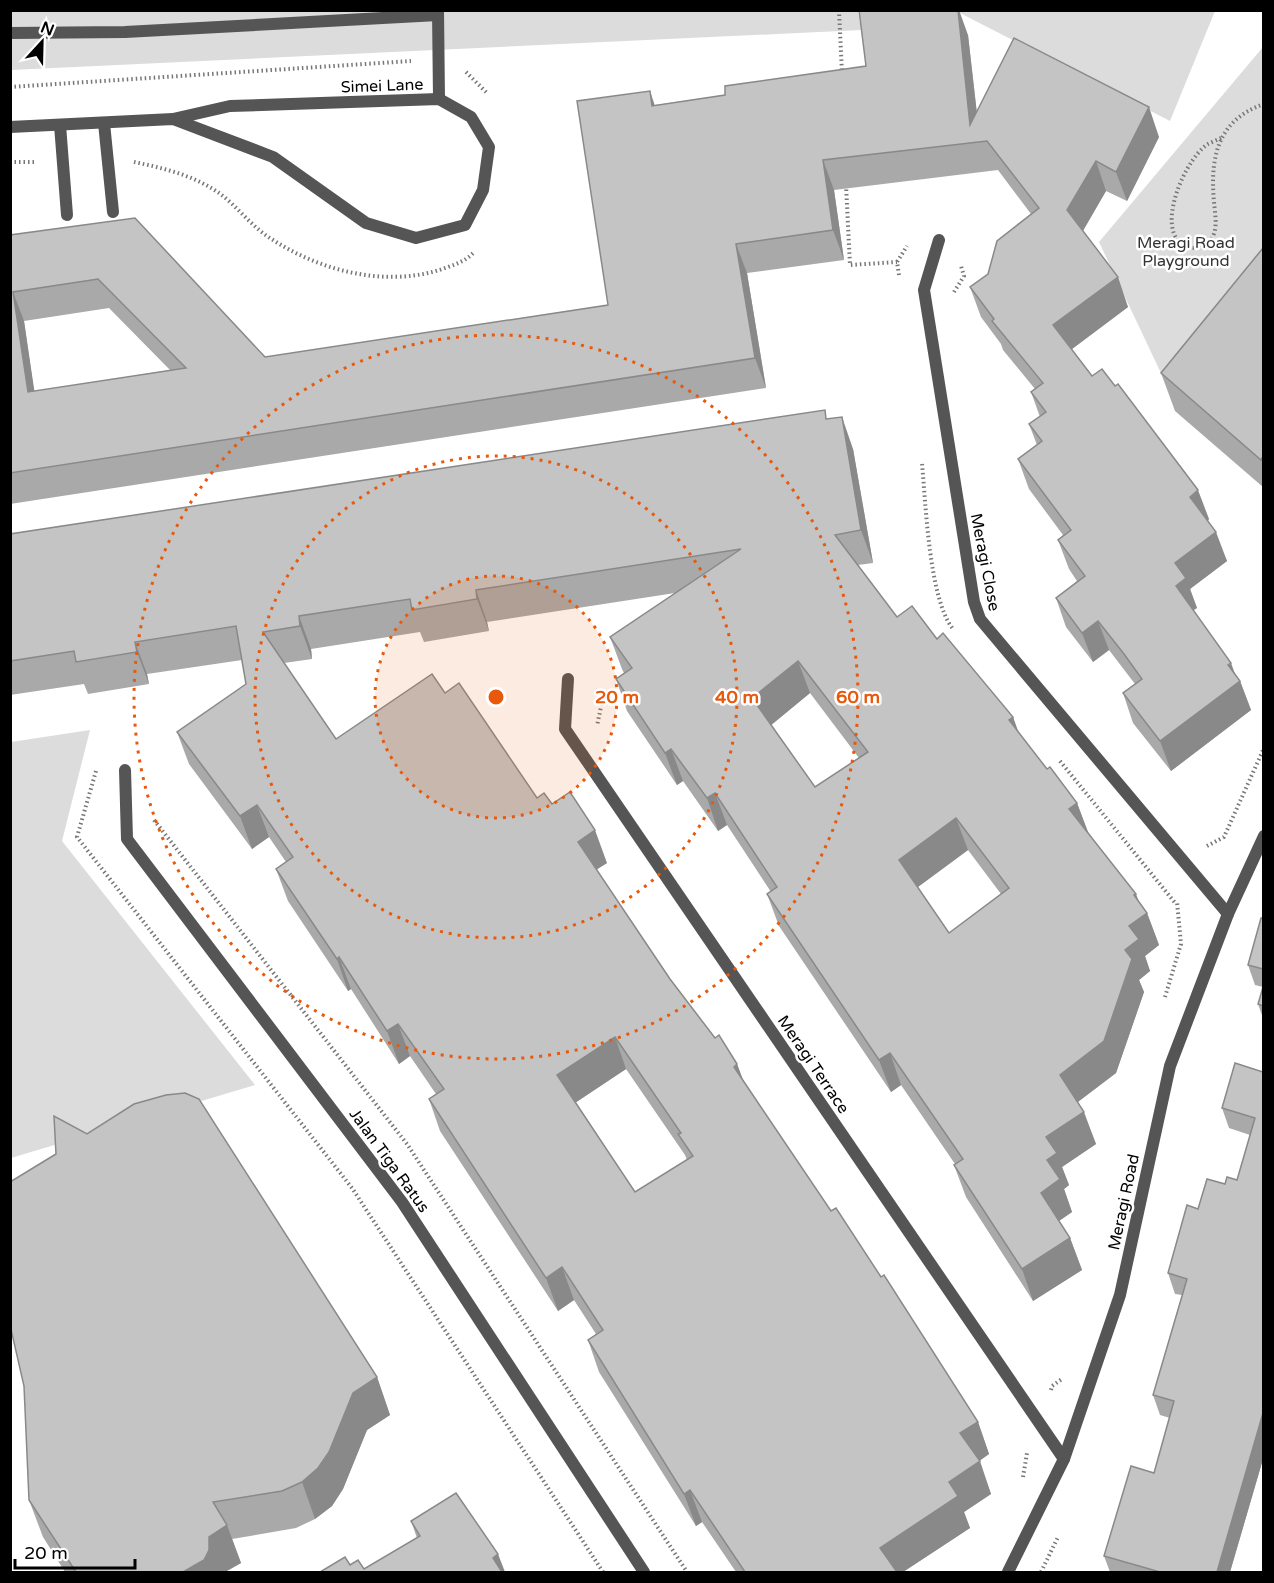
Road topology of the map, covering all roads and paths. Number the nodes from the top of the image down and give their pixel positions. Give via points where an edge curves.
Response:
1 (839, 10) edge
2 (438, 13) edge
3 (10, 33) edge
4 (842, 80) edge
5 (439, 99) junction
6 (1263, 104) edge
7 (173, 119) junction
8 (104, 123) junction
9 (60, 125) junction
10 (10, 127) edge
11 (1221, 138) junction
12 (846, 184) edge
13 (114, 212) dead end
14 (67, 215) dead end
15 (939, 240) joint
16 (897, 262) dead end
17 (955, 304) dead end
18 (568, 679) dead end
19 (125, 770) joint
20 (1263, 836) edge
21 (1197, 842) dead end
22 (1205, 847) dead end
23 (1228, 914) junction
24 (1064, 1459) junction
25 (603, 1572) edge
26 (644, 1572) edge
27 (1008, 1572) edge

1 - 4 path
2 - 3 street via 124,32
2 - 5 street
5 - 7 street, Simei Lane via 230,106
5 - 7 street, Simei Lane via 471,117 489,147 483,190 465,225 416,238 366,224 273,157
6 - 11 path via 1231,124
7 - 8 street, Simei Lane
8 - 9 street, Simei Lane
8 - 13 street
9 - 10 street, Simei Lane
9 - 14 street
11 - 11 path via 1213,158 1216,221 1212,237 1202,248 1190,249 1178,242 1171,229 1173,203 1195,158 1207,144
12 - 16 path via 850,265
15 - 17 path via 955,249 964,276 954,292
15 - 23 street, Meragi Close via 924,290 974,602 980,619
18 - 24 street, Meragi Terrace via 565,729
19 - 25 path via 98,764 77,837 352,1188
19 - 26 street, Jalan Tiga Ratus via 127,839 402,1202
20 - 23 street, Meragi Road
21 - 22 path
23 - 24 street, Meragi Road via 1170,1065 1120,1295
24 - 27 street, Meragi Road

